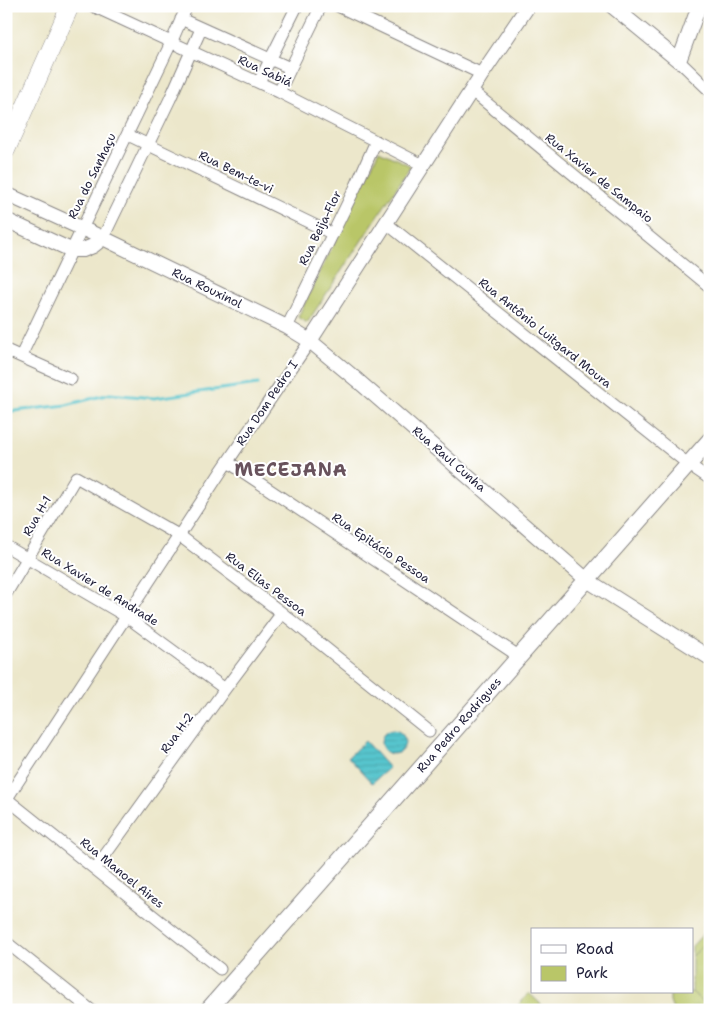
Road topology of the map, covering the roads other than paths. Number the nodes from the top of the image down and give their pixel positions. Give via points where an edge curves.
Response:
1 (70, 6) edge
2 (93, 6) edge
3 (187, 6) edge
4 (297, 6) edge
5 (321, 6) edge
6 (338, 6) edge
7 (528, 6) edge
8 (612, 6) edge
9 (699, 6) edge
10 (181, 19) junction
11 (201, 29) junction
12 (172, 42) junction
13 (191, 51) junction
14 (270, 60) junction
15 (679, 62) junction
16 (290, 68) junction
17 (482, 74) junction
18 (259, 82) junction
19 (472, 91) junction
20 (710, 91) edge
21 (279, 92) junction
22 (128, 135) junction
23 (376, 141) junction
24 (147, 144) junction
25 (7, 145) edge
26 (423, 165) junction
27 (6, 194) edge
28 (6, 220) edge
29 (386, 223) junction
30 (82, 229) junction
31 (333, 234) junction
32 (103, 238) junction
33 (71, 250) junction
34 (710, 287) edge
35 (287, 327) junction
36 (310, 340) junction
37 (6, 350) edge
38 (21, 356) junction
39 (71, 378) dead end
40 (710, 440) edge
41 (228, 462) junction
42 (688, 464) junction
43 (76, 477) joint
44 (710, 479) edge
45 (180, 536) junction
46 (6, 546) edge
47 (28, 558) junction
48 (587, 580) junction
49 (6, 594) edge
50 (282, 613) junction
51 (127, 617) junction
52 (520, 657) junction
53 (710, 658) edge
54 (225, 689) junction
55 (429, 730) dead end
56 (7, 799) edge
57 (95, 869) junction
58 (6, 942) edge
59 (220, 969) dead end
60 (91, 1010) edge
61 (208, 1010) edge

1 - 25 main road
2 - 12 street, Rua Sabiá
3 - 10 street, Rua do Sanhaçu
4 - 14 street
5 - 16 street
6 - 17 street
7 - 17 street, Rua Dom Pedro I
8 - 15 street
9 - 15 street
10 - 11 street, Rua Sabiá
10 - 12 street, Rua do Sanhaçu
11 - 13 street
11 - 14 street, Rua Sabiá
12 - 13 street, Rua Sabiá
12 - 22 street, Rua do Sanhaçu
13 - 18 street, Rua Sabiá
13 - 24 street
14 - 16 street, Rua Sabiá
14 - 18 street
15 - 20 street
16 - 21 street
17 - 19 street, Rua Dom Pedro I
18 - 21 street, Rua Sabiá
19 - 26 street, Rua Dom Pedro I
19 - 34 street, Rua Xavier de Sampaio
21 - 23 street, Rua Sabiá
22 - 24 street, Rua Bem-te-vi
22 - 30 street, Rua do Sanhaçu
23 - 26 street, Rua Sabiá
23 - 31 street, Rua Beija-Flor
24 - 31 street, Rua Bem-te-vi
24 - 32 street
26 - 29 street, Rua Dom Pedro I
27 - 30 street, Rua Rouxinol
28 - 33 street
29 - 36 street, Rua Dom Pedro I
29 - 42 street, Rua Antônio Luitgard Moura
30 - 32 street, Rua Rouxinol
30 - 33 street, Rua do Sanhaçu
31 - 35 street, Rua Beija-Flor
32 - 33 street via 83,250
32 - 35 street, Rua Rouxinol
33 - 38 street, Rua do Sanhaçu
35 - 36 street, Rua Rouxinol
36 - 41 street, Rua Dom Pedro I
36 - 48 street, Rua Raul Cunha
37 - 38 street
38 - 39 street
40 - 42 main road, Rua Pedro Rodrigues
41 - 45 street, Rua Dom Pedro I
41 - 52 street, Rua Epitácio Pessoa
42 - 44 street, Rua Antônio Luitgard Moura
42 - 48 main road, Rua Pedro Rodrigues
43 - 45 street, Rua Elias Pessoa
43 - 47 street, Rua H-1
45 - 50 street, Rua Elias Pessoa
45 - 51 street, Rua Dom Pedro I
46 - 47 street, Rua Xavier de Andrade
47 - 49 street, Rua H-1
47 - 51 street, Rua Xavier de Andrade
48 - 52 main road, Rua Pedro Rodrigues
48 - 53 street, Rua Raul Cunha
50 - 54 street, Rua H-2
50 - 55 street, Rua Elias Pessoa
51 - 54 street, Rua Xavier de Andrade
51 - 56 street, Rua Dom Pedro I
52 - 61 main road, Rua Pedro Rodrigues
54 - 57 street, Rua H-2
56 - 57 street, Rua Manoel Aires
57 - 59 street, Rua Manoel Aires
58 - 60 street

